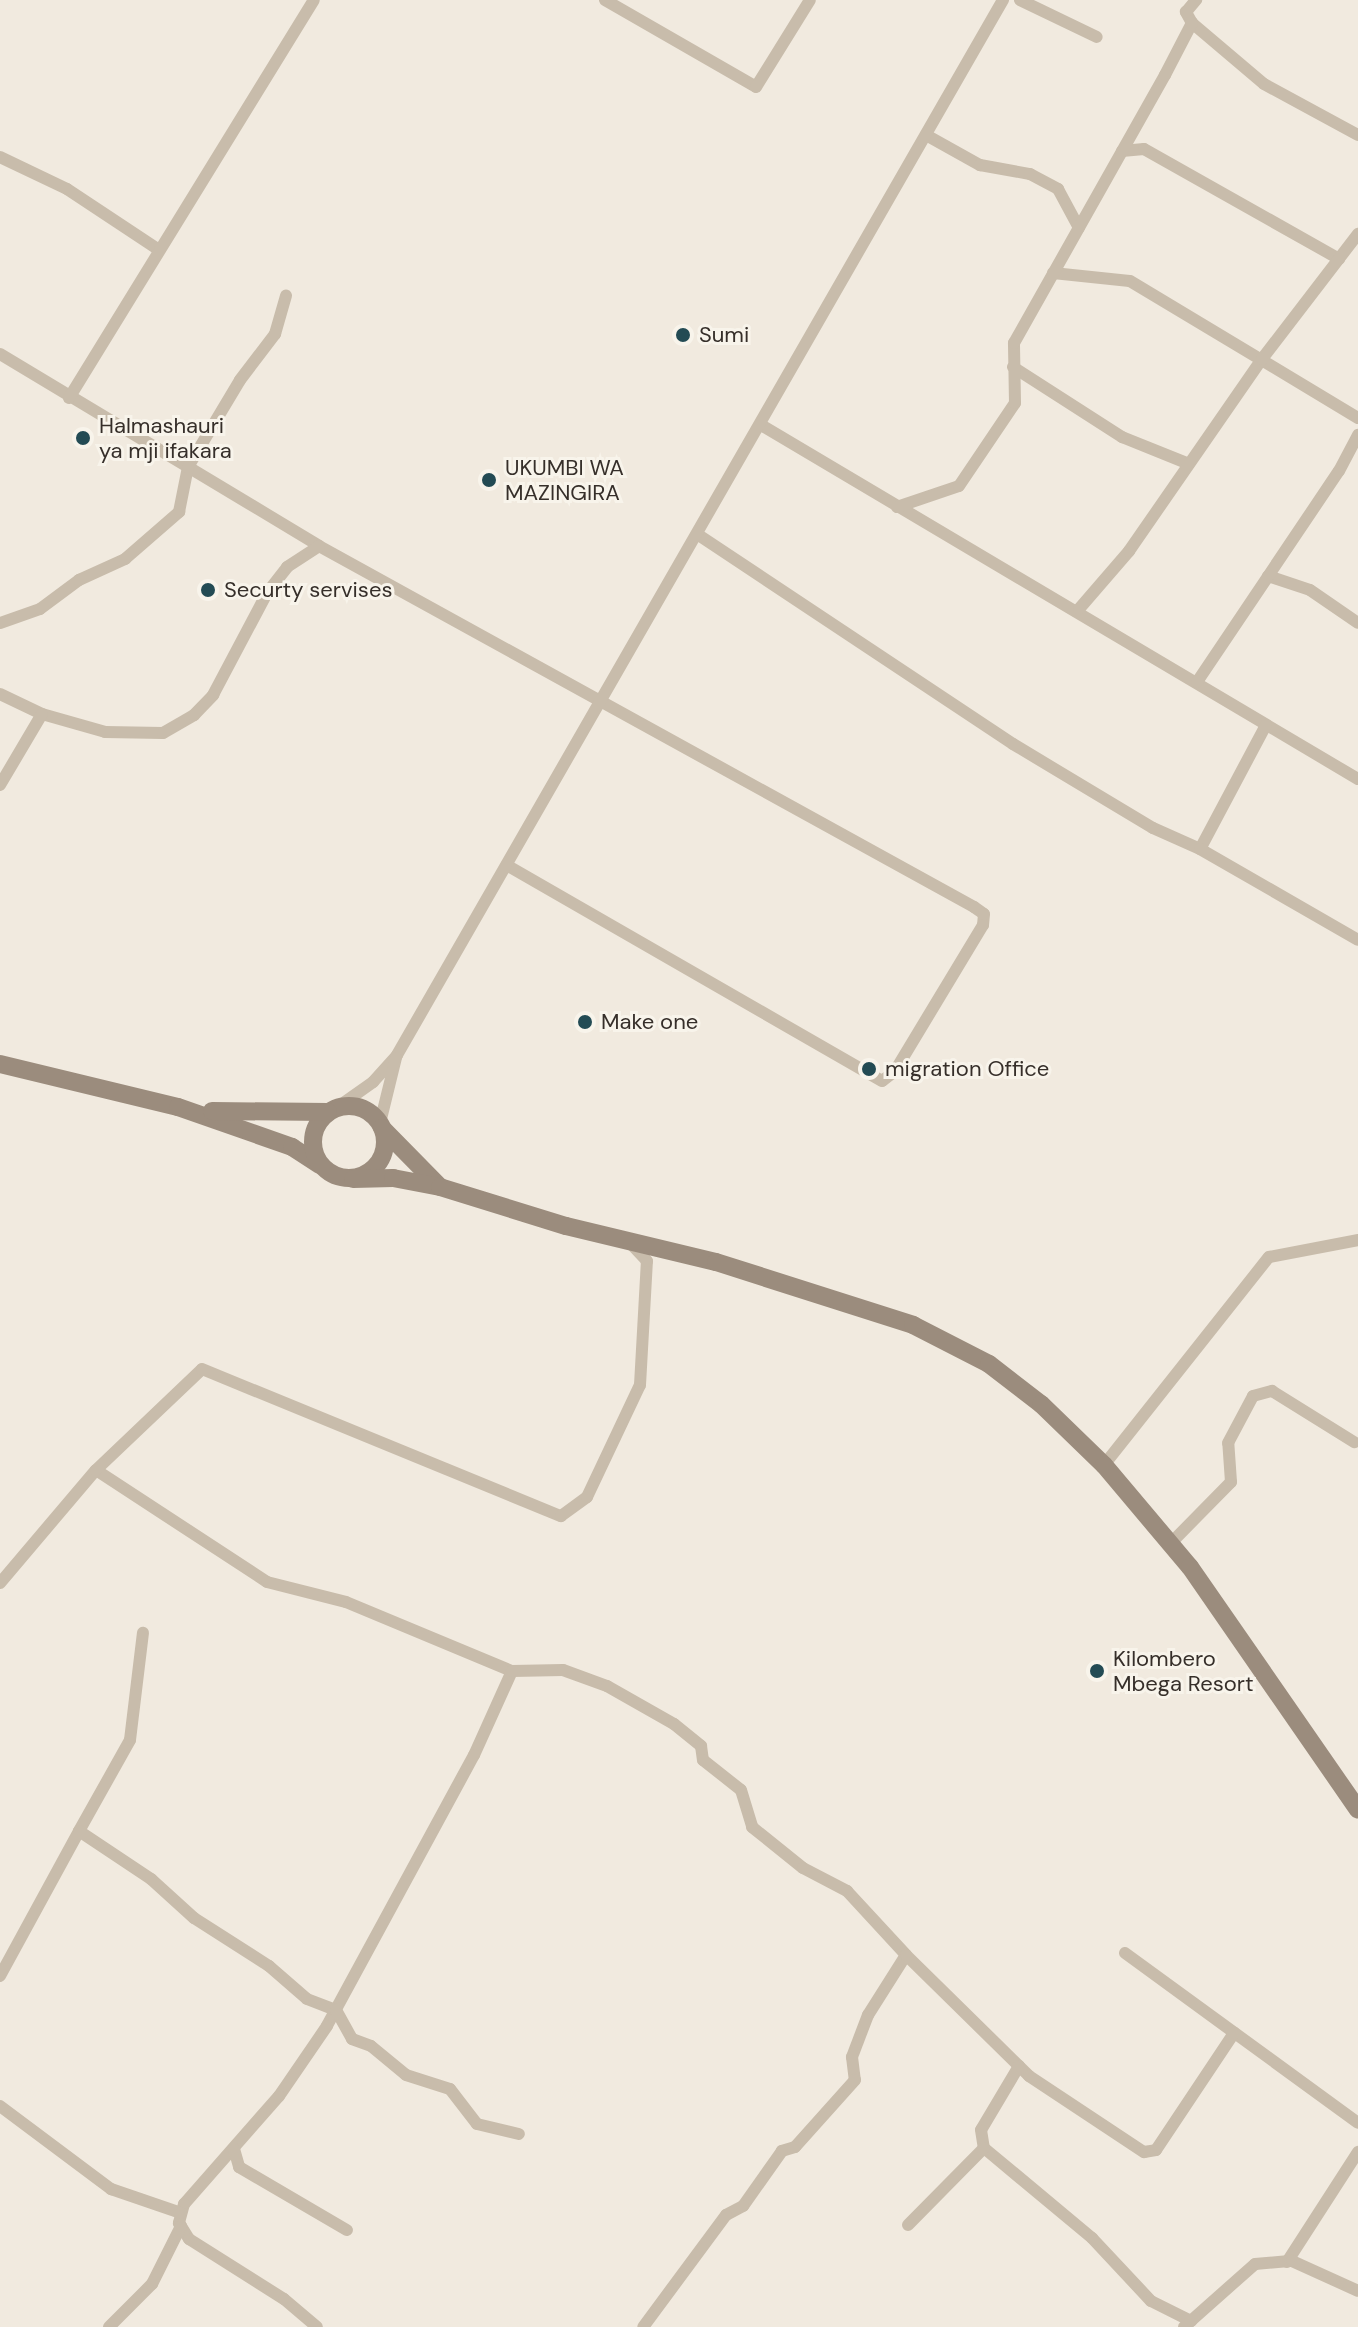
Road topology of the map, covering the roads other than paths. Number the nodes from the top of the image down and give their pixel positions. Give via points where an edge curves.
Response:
1 (314, 0) edge
2 (605, 0) edge
3 (810, 0) edge
4 (1003, 0) edge
5 (1020, 0) edge
6 (1196, 0) edge
7 (1192, 23) junction
8 (1097, 37) dead end
9 (926, 135) junction
10 (1358, 135) edge
11 (1122, 151) junction
12 (0, 157) edge
13 (1079, 228) junction
14 (1358, 234) edge
15 (159, 250) junction
16 (1339, 259) junction
17 (1053, 273) junction
18 (286, 296) dead end
19 (0, 354) edge
20 (1262, 359) junction
21 (1013, 367) junction
22 (1035, 385) junction
23 (1014, 396) junction
24 (69, 398) junction
25 (1358, 418) edge
26 (761, 425) junction
27 (1358, 435) edge
28 (1189, 464) junction
29 (188, 467) junction
30 (897, 507) junction
31 (697, 534) junction
32 (319, 546) junction
33 (1268, 576) junction
34 (1079, 609) junction
35 (0, 623) edge
36 (1358, 623) edge
37 (1197, 682) junction
38 (0, 694) edge
39 (600, 699) junction
40 (42, 714) junction
41 (1266, 725) junction
42 (1358, 779) edge
43 (0, 785) edge
44 (1200, 849) junction
45 (507, 865) junction
46 (1358, 940) edge
47 (397, 1055) junction
48 (0, 1064) edge
49 (178, 1107) junction
50 (332, 1110) junction
51 (381, 1126) junction
52 (320, 1165) junction
53 (353, 1179) junction
54 (440, 1187) junction
55 (627, 1239) junction
56 (1358, 1240) edge
57 (1354, 1442) dead end
58 (1104, 1465) junction
59 (96, 1470) junction
60 (1170, 1544) junction
61 (0, 1583) edge
62 (143, 1633) dead end
63 (512, 1671) junction
64 (1358, 1810) edge
65 (79, 1831) junction
66 (1125, 1953) dead end
67 (906, 1955) junction
68 (0, 1976) edge
69 (336, 2010) junction
70 (1234, 2033) junction
71 (1019, 2066) junction
72 (0, 2106) edge
73 (1358, 2123) edge
74 (519, 2134) dead end
75 (984, 2148) junction
76 (234, 2149) junction
77 (1358, 2152) edge
78 (181, 2220) junction
79 (908, 2225) dead end
80 (347, 2230) dead end
81 (1287, 2262) junction
82 (1358, 2291) edge
83 (1188, 2324) edge
84 (109, 2327) edge
85 (317, 2327) edge
86 (643, 2327) edge

1 - 15 street
2 - 3 street via 756,87
4 - 9 street
5 - 8 street
6 - 7 street via 1186,12
7 - 10 street via 1264,84
7 - 11 street
9 - 13 street via 980,165 1030,174 1058,189
9 - 26 street
11 - 13 street
11 - 16 street via 1144,149
12 - 15 street via 67,189
13 - 17 street
14 - 16 street
15 - 24 street
16 - 20 street
17 - 20 street via 1130,281
17 - 21 street via 1014,343
18 - 29 street via 275,334 240,380
19 - 24 street
20 - 25 street
20 - 28 street
21 - 22 street
21 - 23 street
22 - 23 street
22 - 28 street via 1122,437
23 - 30 street via 987,449 959,486
24 - 29 street
26 - 30 street
26 - 31 street
27 - 33 street
28 - 34 street via 1129,551
29 - 32 street
29 - 35 street via 179,512 158,535 40,609
30 - 34 street
31 - 39 street
31 - 44 street via 1013,744 1153,828
32 - 39 street
32 - 40 street via 287,567 267,593 213,695 194,715 163,733 138,735 105,732
33 - 36 street via 1310,590
33 - 37 street
34 - 37 street
37 - 41 street
38 - 40 street
39 - 45 street
39 - 45 street via 974,907 984,914 983,925 895,1071 882,1081
40 - 43 street
41 - 42 street
41 - 44 street
44 - 46 street
45 - 47 street
47 - 50 street via 373,1082
47 - 51 street
48 - 49 main road
49 - 50 main road via 256,1115
49 - 52 main road via 292,1147
50 - 51 main road via 365,1110
50 - 52 main road via 312,1141
51 - 53 main road via 382,1158 373,1170
51 - 54 main road
52 - 53 main road
53 - 54 main road via 393,1178
54 - 55 main road
55 - 58 main road via 913,1325 989,1364 1041,1404
55 - 59 street via 647,1261 640,1385 587,1497 561,1516 202,1369
56 - 58 street via 1269,1257
57 - 60 street via 1272,1391 1253,1396 1228,1443 1231,1482
58 - 60 main road
59 - 61 street
59 - 63 street via 267,1582 346,1602
60 - 64 main road
62 - 65 street via 130,1740
63 - 67 street via 563,1670 607,1686 674,1724 701,1746 703,1760 741,1790 752,1827 803,1868 847,1891
63 - 69 street via 474,1755
65 - 68 street
65 - 69 street via 151,1879 194,1918 269,1966 307,1999
66 - 70 street
67 - 71 street
67 - 86 street via 868,2015 852,2057 855,2080 795,2147 782,2151 743,2206 726,2215
69 - 74 street via 352,2039 371,2046 406,2075 450,2089 477,2124
69 - 76 street via 279,2096
70 - 71 street via 1156,2150 1144,2152
70 - 73 street
71 - 75 street via 981,2130
72 - 78 street via 111,2189
75 - 79 street
75 - 83 street via 1092,2238 1151,2301
76 - 78 street via 184,2204
76 - 80 street via 239,2167
77 - 81 street
78 - 84 street via 152,2284
78 - 85 street via 189,2239 284,2299
81 - 82 street
81 - 83 street via 1255,2264

